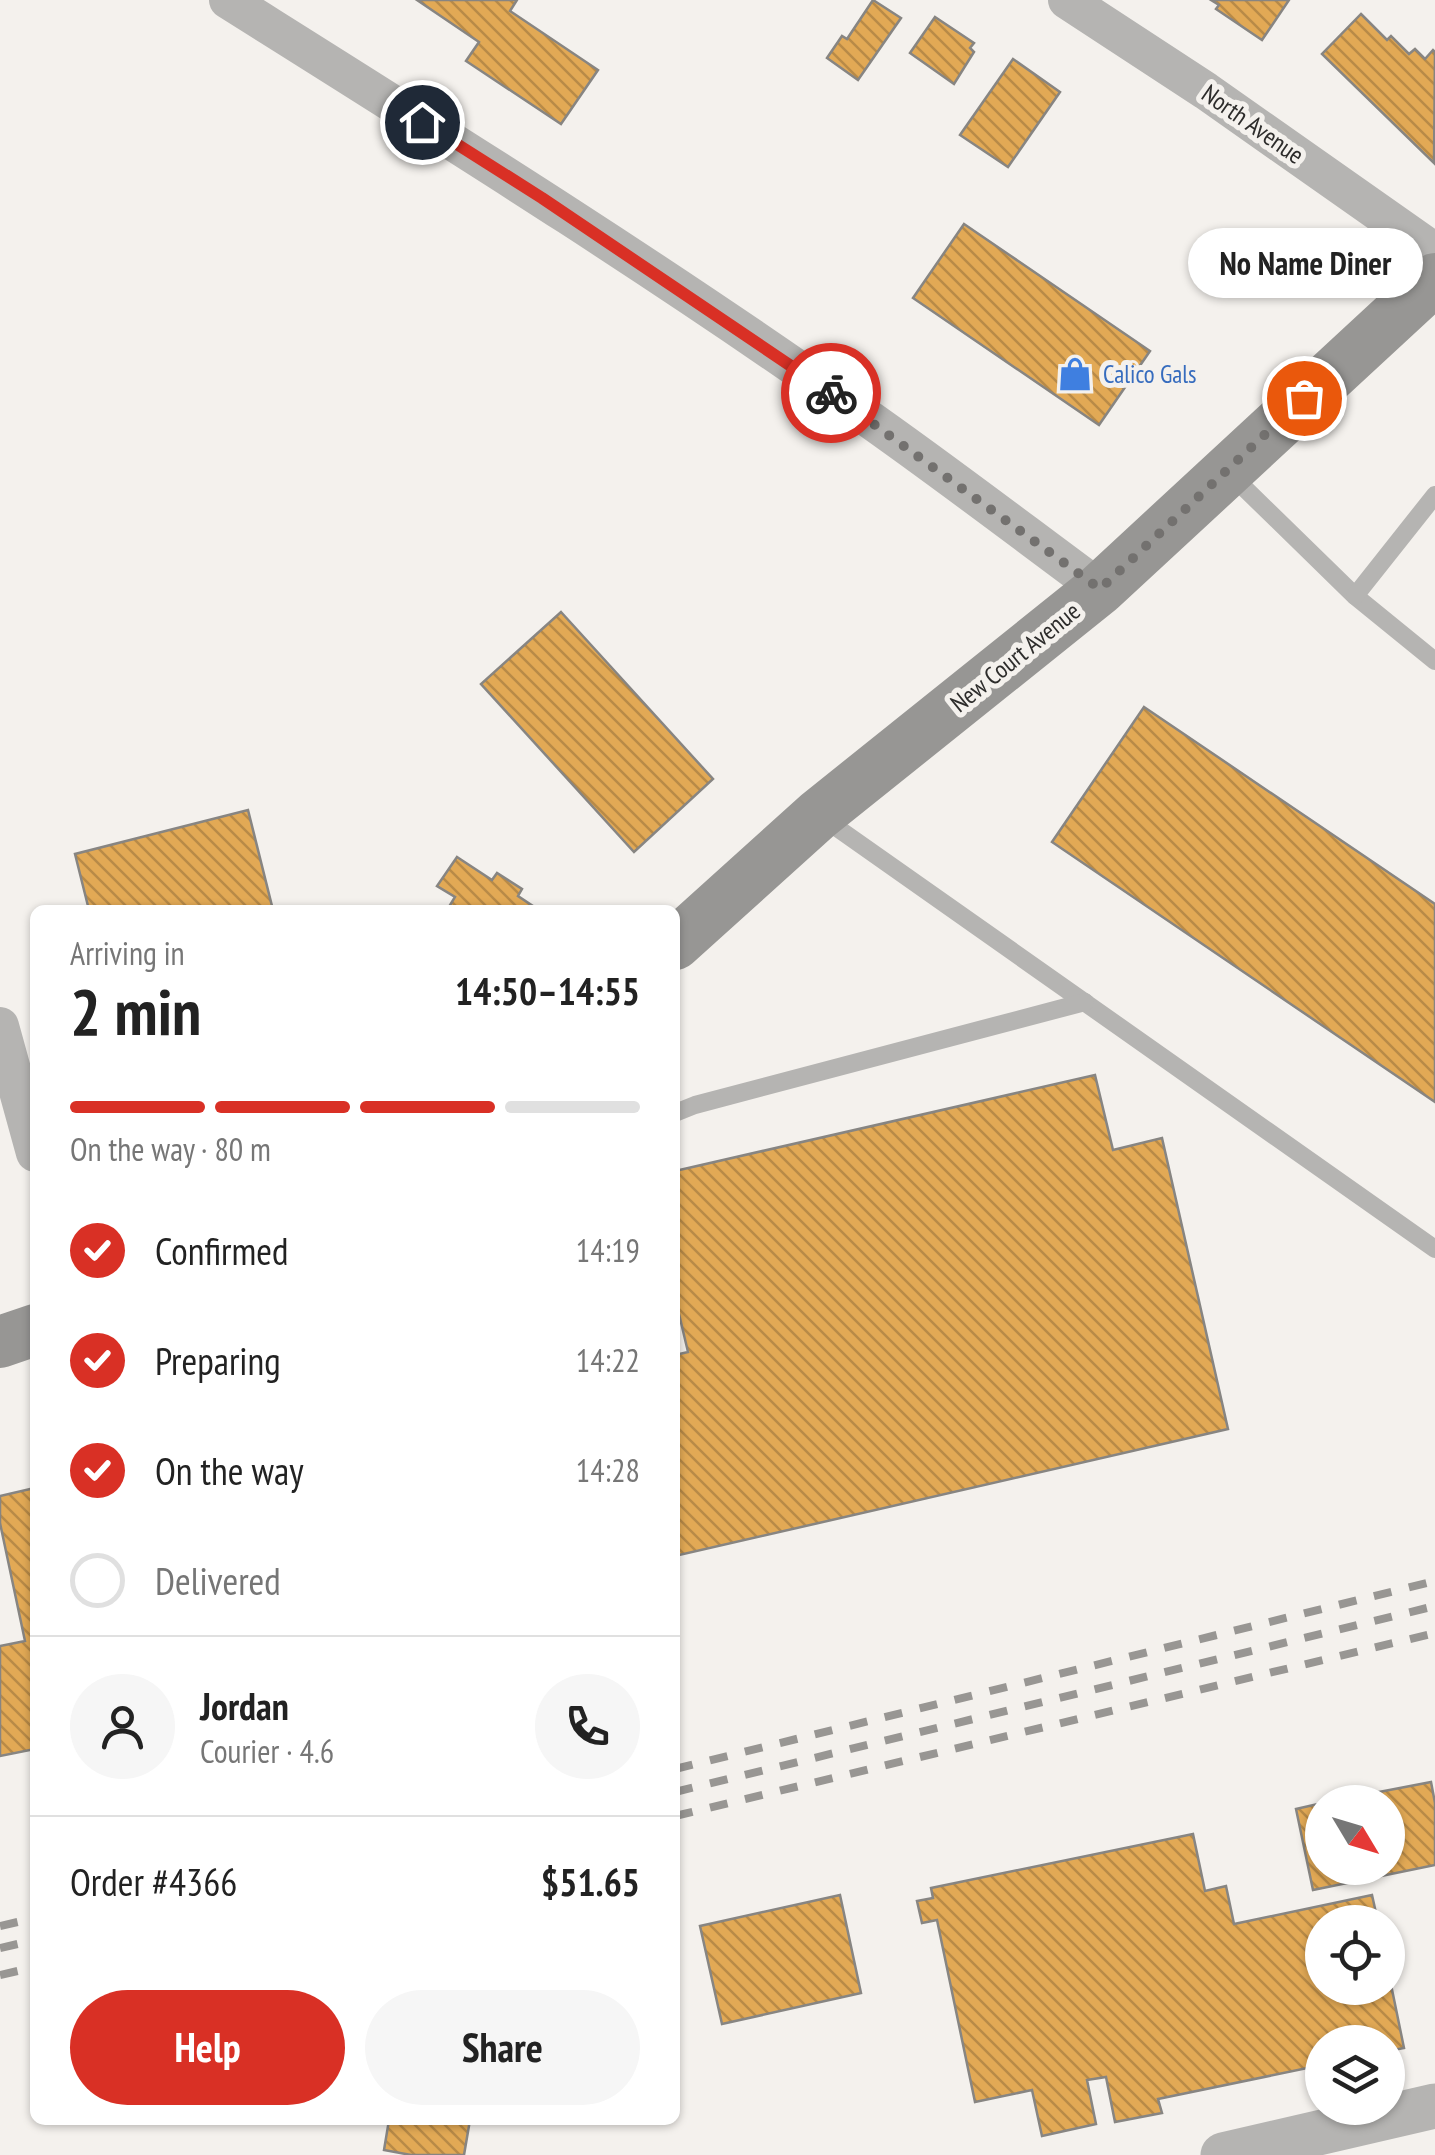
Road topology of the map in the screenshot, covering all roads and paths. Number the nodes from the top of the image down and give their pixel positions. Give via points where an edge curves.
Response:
1 (228, 0) edge
2 (1068, 0) edge
3 (1435, 252) edge
4 (1435, 278) edge
5 (1226, 470) junction
6 (1435, 495) edge
7 (1100, 589) junction
8 (1355, 596) junction
9 (1435, 661) edge
10 (818, 815) junction
11 (680, 939) edge
12 (1085, 1002) junction
13 (0, 1026) edge
14 (680, 1112) edge
15 (30, 1135) edge
16 (1435, 1249) edge
17 (30, 1332) edge
18 (0, 1342) edge
19 (1435, 2106) edge
20 (1223, 2155) edge

1 - 7 street via 741,332
2 - 3 street, North Avenue
4 - 5 main road, New Court Avenue
5 - 7 main road, New Court Avenue
5 - 8 lane
6 - 8 lane
7 - 10 main road, New Court Avenue
8 - 9 lane
10 - 11 main road, New Court Avenue
10 - 12 lane
12 - 14 lane
12 - 16 lane
13 - 15 street
17 - 18 main road
19 - 20 street

